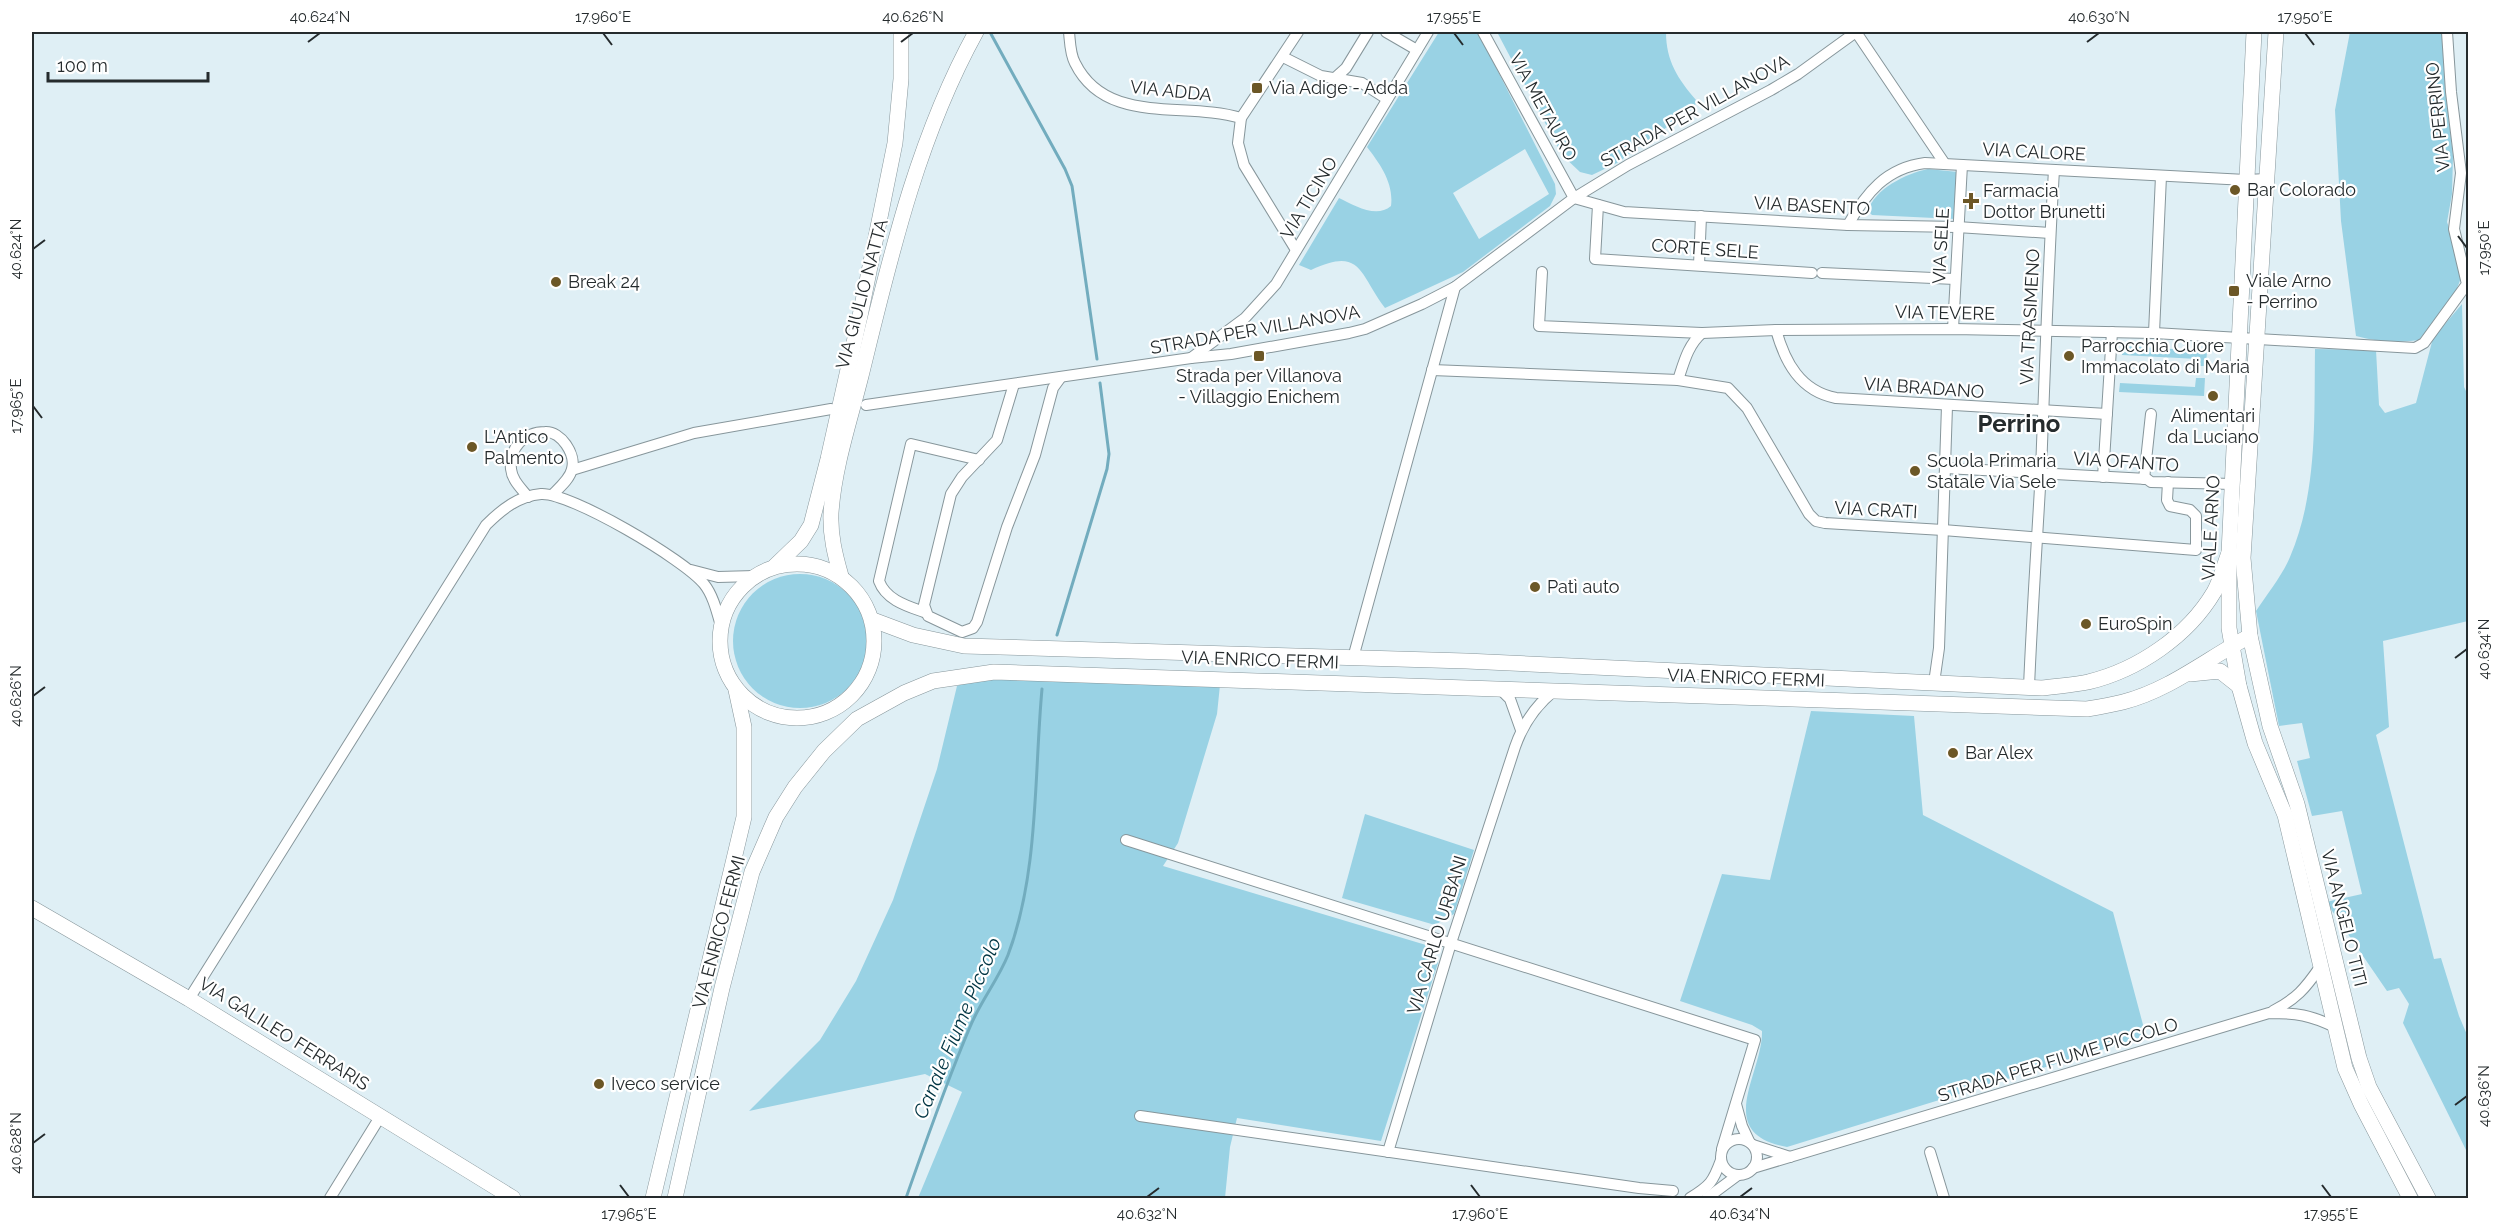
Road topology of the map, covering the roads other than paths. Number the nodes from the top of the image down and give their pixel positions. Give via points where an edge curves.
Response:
1 (902, 32) edge
2 (976, 32) edge
3 (1069, 32) edge
4 (1298, 32) edge
5 (1368, 32) edge
6 (1386, 32) edge
7 (1428, 32) edge
8 (1483, 32) edge
9 (1856, 32) edge
10 (2254, 32) edge
11 (2276, 32) edge
12 (2447, 32) edge
13 (1417, 50) junction
14 (1283, 57) junction
15 (1336, 77) junction
16 (1387, 99) junction
17 (1241, 118) junction
18 (1945, 164) junction
19 (1962, 165) junction
20 (2054, 170) junction
21 (2161, 176) junction
22 (2267, 178) junction
23 (2246, 180) junction
24 (1574, 198) junction
25 (1598, 205) junction
26 (1701, 216) junction
27 (1848, 225) junction
28 (1957, 227) junction
29 (2050, 233) junction
30 (1296, 250) junction
31 (1699, 265) junction
32 (1542, 272) dead end
33 (1955, 279) junction
34 (1455, 287) junction
35 (1953, 329) junction
36 (1776, 330) junction
37 (2044, 332) junction
38 (2112, 332) junction
39 (1702, 333) junction
40 (2154, 333) junction
41 (2241, 338) junction
42 (2257, 339) junction
43 (1191, 358) junction
44 (1432, 370) junction
45 (1061, 377) junction
46 (1678, 380) junction
47 (1014, 384) junction
48 (866, 405) dead end
49 (1947, 406) junction
50 (831, 409) dead end
51 (2042, 412) junction
52 (2107, 414) junction
53 (2151, 414) dead end
54 (979, 460) junction
55 (1945, 468) junction
56 (572, 470) junction
57 (2040, 472) junction
58 (2103, 477) junction
59 (2146, 479) junction
60 (2168, 482) junction
61 (2233, 484) junction
62 (552, 495) junction
63 (528, 497) junction
64 (1943, 530) junction
65 (2035, 537) junction
66 (2229, 553) junction
67 (775, 566) junction
68 (688, 569) junction
69 (755, 576) junction
70 (841, 576) junction
71 (924, 612) junction
72 (873, 620) junction
73 (721, 626) junction
74 (2250, 636) junction
75 (2232, 647) junction
76 (1353, 658) junction
77 (2187, 674) junction
78 (1934, 683) junction
79 (2239, 686) junction
80 (860, 687) junction
81 (2029, 687) junction
82 (1499, 688) junction
83 (736, 690) junction
84 (1555, 690) junction
85 (822, 715) junction
86 (856, 719) junction
87 (1521, 730) junction
88 (1126, 840) dead end
89 (32, 908) edge
90 (1451, 943) junction
91 (2320, 968) junction
92 (189, 999) junction
93 (2269, 1014) junction
94 (2335, 1027) junction
95 (1736, 1104) junction
96 (1140, 1116) dead end
97 (380, 1117) junction
98 (1751, 1143) junction
99 (1722, 1149) junction
100 (1388, 1152) junction
101 (1930, 1152) dead end
102 (1790, 1157) junction
103 (1721, 1160) junction
104 (1754, 1168) junction
105 (1738, 1175) junction
106 (1639, 1188) junction
107 (1673, 1191) junction
108 (330, 1198) edge
109 (513, 1198) edge
110 (652, 1198) edge
111 (675, 1198) edge
112 (1654, 1198) edge
113 (1660, 1198) edge
114 (1690, 1198) edge
115 (1707, 1198) edge
116 (1944, 1198) edge
117 (2410, 1198) edge
118 (2428, 1198) edge

1 - 67 main road, VIA GIULIO NATTA via 895,143 828,459 811,525 801,541
2 - 70 main road, VIA GIULIO NATTA via 953,74 917,166 880,296 835,481 831,514
3 - 17 street, VIA ADDA via 1073,61 1088,84 1104,96 1129,106 1221,112
4 - 14 street
5 - 15 street
6 - 13 street
7 - 13 street, VIA TICINO
8 - 24 street, VIA METAURO
9 - 18 street
9 - 24 street, STRADA PER VILLANOVA via 1771,90
10 - 23 main road, VIALE ARNO
11 - 22 main road, VIALE ARNO
12 - 42 street, VIA PERRINO via 2461,173 2454,229 2467,284 2456,303 2424,343 2415,348
13 - 16 street, VIA TICINO
14 - 15 street via 1321,76
14 - 17 street
15 - 16 street via 1362,83
16 - 30 street, VIA TICINO
17 - 30 street via 1238,143 1244,165
18 - 19 street, VIA CALORE
18 - 27 street, VIA CALORE via 1909,165 1897,171 1862,201
19 - 20 street, VIA CALORE
19 - 28 street, VIA SELE
20 - 21 street, VIA CALORE
20 - 29 street, VIA TRASIMENO
21 - 23 street, VIA CALORE
21 - 40 street
22 - 23 street, VIA CALORE
22 - 42 main road, VIALE ARNO
23 - 41 main road, VIALE ARNO
24 - 25 street, VIA BASENTO
24 - 34 street, STRADA PER VILLANOVA
25 - 26 street, VIA BASENTO via 1624,212
25 - 31 street, CORTE SELE via 1595,259
26 - 27 street, VIA BASENTO
26 - 31 street
27 - 28 street, VIA BASENTO
28 - 29 street, VIA BASENTO
28 - 33 street, VIA SELE
29 - 37 street, VIA TRASIMENO
30 - 43 street, VIA TICINO via 1276,284 1245,318
31 - 33 street, CORTE SELE
32 - 39 street, VIA TEVERE via 1539,326
33 - 35 street, VIA SELE
34 - 43 street, STRADA PER VILLANOVA via 1365,329
34 - 44 street, VIA ENRICO FERMI
35 - 36 street, VIA TEVERE
35 - 37 street, VIA TEVERE
36 - 39 street, VIA TEVERE
36 - 49 street, VIA BRADANO via 1783,356 1810,389 1821,395
37 - 38 street, VIA TEVERE
37 - 51 street, VIA TRASIMENO
38 - 40 street, VIA TEVERE
38 - 52 street
39 - 46 street via 1688,350
40 - 41 street, VIA TEVERE
41 - 42 street
41 - 61 main road, VIALE ARNO
42 - 74 main road, VIALE ARNO via 2243,558
43 - 45 street, STRADA PER VILLANOVA
44 - 46 street, VIA CRATI
44 - 76 street, VIA ENRICO FERMI
45 - 47 street, STRADA PER VILLANOVA
45 - 71 street via 1053,388 1035,455 977,622 962,632
46 - 64 street, VIA CRATI via 1728,388 1747,408 1816,521
47 - 48 street, STRADA PER VILLANOVA
47 - 54 street via 996,440
49 - 51 street, VIA BRADANO
49 - 55 street
50 - 56 street via 694,433
51 - 52 street, VIA BRADANO
51 - 57 street, VIA TRASIMENO
52 - 58 street
53 - 59 street
54 - 71 street via 951,494
54 - 71 street via 911,444 879,581 894,599
55 - 57 street, VIA OFANTO
55 - 64 street
56 - 62 street
56 - 63 street via 568,448 561,439 547,431 521,440 513,450 511,469
57 - 58 street, VIA OFANTO
57 - 65 street, VIA TRASIMENO
58 - 59 street, VIA OFANTO
59 - 60 street, VIA OFANTO
60 - 61 street, VIA OFANTO
60 - 65 street, VIA CRATI via 2170,506 2190,510 2196,516 2196,550
61 - 66 main road, VIALE ARNO
62 - 63 street
62 - 68 street via 607,518
63 - 92 street via 509,504 486,525
64 - 65 street, VIA CRATI
64 - 78 street
65 - 81 street, VIA TRASIMENO
66 - 75 main road, VIALE ARNO via 2227,604
66 - 81 main road, VIA ENRICO FERMI via 2215,591 2182,632 2156,652 2088,682
67 - 69 main road
67 - 70 main road via 820,566
68 - 69 street via 718,576
68 - 73 street via 705,584
69 - 73 main road via 732,597
70 - 72 main road via 866,603
72 - 76 main road, VIA ENRICO FERMI via 913,635 964,646
72 - 80 main road via 871,666
73 - 83 main road via 719,644 724,668
74 - 75 main road, VIA ENRICO FERMI
74 - 118 main road, VIA ANGELO TITI via 2270,726 2297,804 2359,1059 2368,1087
75 - 77 main road, VIA ENRICO FERMI
75 - 79 main road, VIA ANGELO TITI
76 - 78 main road, VIA ENRICO FERMI
77 - 79 main road, VIA ENRICO FERMI via 2220,671
77 - 84 main road, VIA ENRICO FERMI via 2124,702 2087,709
78 - 81 main road, VIA ENRICO FERMI
79 - 91 main road, VIA ANGELO TITI via 2255,743 2285,815
80 - 85 main road via 843,704
80 - 86 main road
82 - 84 main road, VIA ENRICO FERMI
82 - 86 main road, VIA ENRICO FERMI via 994,672 933,681
82 - 87 street via 1510,699
83 - 85 main road via 754,706 775,716 798,719
83 - 110 main road, VIA ENRICO FERMI via 744,727 744,817
84 - 87 street, VIA CARLO URBANI
85 - 86 main road
86 - 111 main road, VIA ENRICO FERMI via 795,786 776,817 752,872
87 - 90 street, VIA CARLO URBANI
88 - 90 street
89 - 92 main road, VIA GALILEO FERRARIS
90 - 95 street via 1755,1040
90 - 100 street, VIA CARLO URBANI
91 - 93 street via 2293,1001
91 - 94 main road, VIA ANGELO TITI
92 - 97 main road, VIA GALILEO FERRARIS
93 - 94 street, STRADA PER FIUME PICCOLO via 2297,1013
93 - 102 street, STRADA PER FIUME PICCOLO
94 - 117 main road, VIA ANGELO TITI via 2345,1068
95 - 98 street
95 - 99 street
96 - 100 street
97 - 108 street
97 - 109 main road, VIA GALILEO FERRARIS
98 - 99 street via 1737,1138
98 - 102 street
98 - 104 street via 1757,1157
99 - 103 street
100 - 106 street
101 - 116 street
102 - 104 street, STRADA PER FIUME PICCOLO
103 - 105 street via 1727,1171
103 - 114 street via 1708,1187
104 - 105 street
105 - 115 street
106 - 107 street
106 - 112 street
107 - 113 street
107 - 114 street

